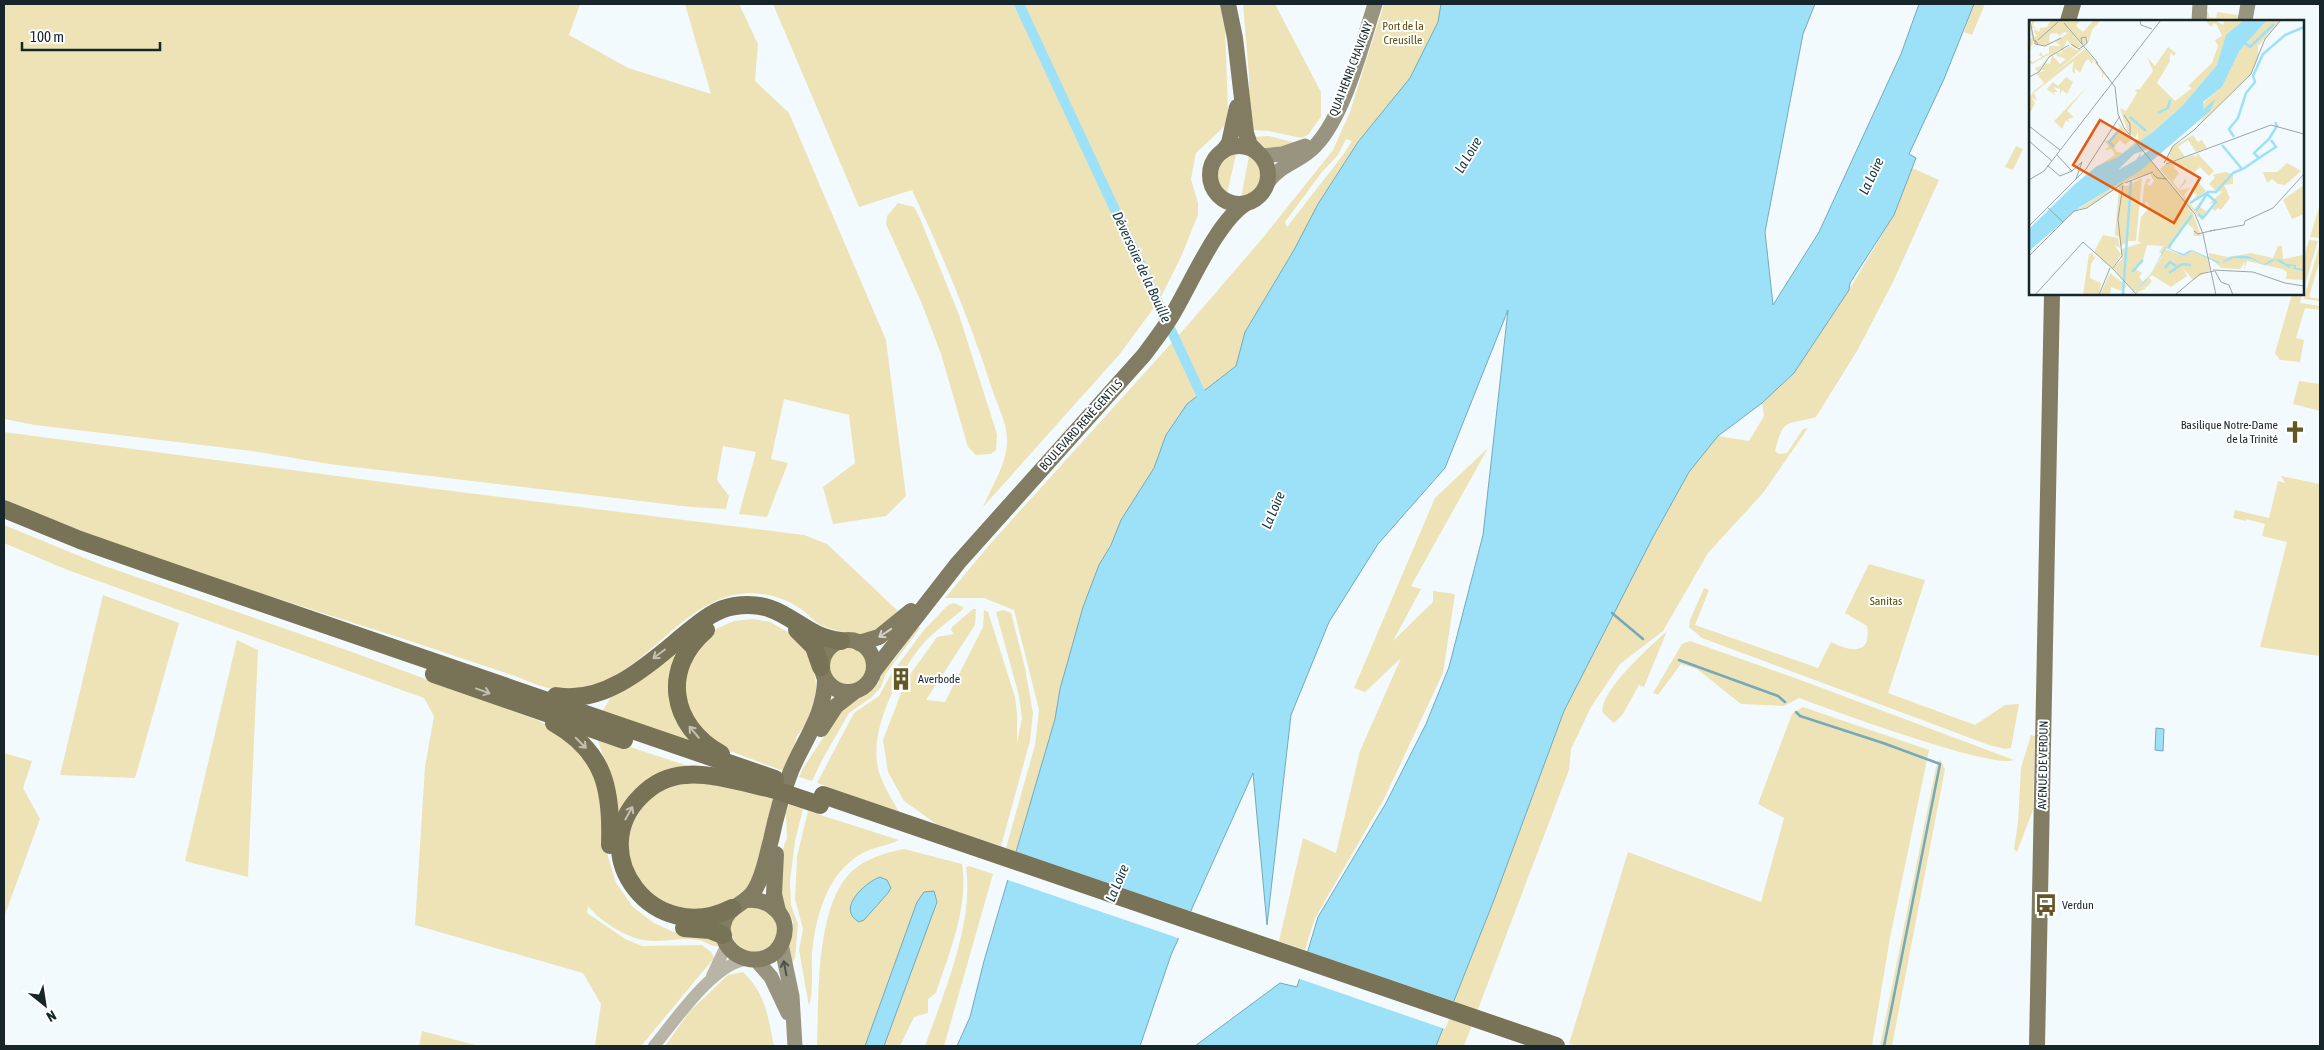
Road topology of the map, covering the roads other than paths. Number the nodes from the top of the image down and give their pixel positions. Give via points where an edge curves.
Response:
1 (1228, 4) edge
2 (1375, 4) edge
3 (2073, 4) edge
4 (2200, 4) edge
5 (2248, 4) edge
6 (2068, 20) edge
7 (2199, 20) edge
8 (2245, 20) edge
9 (1240, 80) junction
10 (1325, 133) junction
11 (1223, 151) junction
12 (1259, 154) junction
13 (1268, 182) junction
14 (1218, 197) junction
15 (1245, 204) junction
16 (1192, 279) junction
17 (2052, 295) edge
18 (4, 509) edge
19 (4, 519) edge
20 (958, 563) junction
21 (841, 641) junction
22 (859, 642) junction
23 (874, 671) junction
24 (823, 673) junction
25 (506, 686) junction
26 (854, 692) junction
27 (525, 707) junction
28 (747, 769) junction
29 (774, 784) junction
30 (739, 904) junction
31 (778, 911) junction
32 (725, 939) junction
33 (781, 944) junction
34 (753, 960) junction
35 (707, 984) junction
36 (794, 1027) junction
37 (1501, 1032) junction
38 (654, 1046) edge
39 (796, 1046) edge
40 (1524, 1046) edge
41 (1556, 1046) edge
42 (2037, 1046) edge

1 - 9 main road
2 - 10 main road, QUAI HENRI CHAVIGNY via 1341,102
3 - 6 main road
4 - 7 main road
5 - 8 main road
9 - 11 main road via 1236,117 1229,143
9 - 12 main road via 1246,134 1250,145
10 - 12 main road via 1294,151
10 - 13 main road, QUAI HENRI CHAVIGNY via 1308,152 1284,166
11 - 12 main road via 1240,146
11 - 14 main road via 1213,162 1210,177
12 - 13 main road via 1268,168
13 - 15 main road via 1260,196
14 - 15 main road via 1236,205
14 - 16 main road, BOULEVARD RENÉ GENTILS via 1216,219
15 - 16 main road, BOULEVARD RENÉ GENTILS via 1229,217
16 - 20 main road, BOULEVARD RENÉ GENTILS via 1144,355
17 - 42 main road, AVENUE DE VERDUN
18 - 25 highway via 148,564
19 -> 27 highway via 90,554
20 -> 22 main road, BOULEVARD RENÉ GENTILS via 893,627 879,637
20 - 23 main road, BOULEVARD RENÉ GENTILS
21 - 22 main road
21 - 24 main road via 827,650
21 -> 25 highway via 824,638 775,609 754,604 733,606 712,614 633,674 590,696 565,698
22 - 23 main road via 871,654
23 - 26 main road via 867,684
24 - 26 main road via 837,691
28 -> 24 highway via 707,746 685,721 676,686 680,665 689,647 705,630 728,617 763,615 786,623 806,638 818,654
24 - 30 main road via 825,692 821,709 788,778 762,874 754,891
25 - 28 highway
26 - 31 main road via 836,706 814,739 796,772 784,806 774,873
27 - 29 highway
27 -> 32 highway via 570,732 597,763 610,800 610,846 614,867 619,882 639,908 676,928 710,930
28 - 29 highway
30 -> 29 highway via 719,915 688,919 666,913 650,903 639,893 625,870 621,856 622,827 626,815 641,796 660,782 672,778 686,775
29 - 37 highway, bridge
30 - 31 main road via 764,901
30 - 32 main road via 726,916
31 - 33 main road via 785,927
32 - 34 main road via 733,952
32 - 35 street via 722,959
33 - 34 main road via 767,958
36 -> 33 main road via 792,996
34 - 35 street via 736,962
34 - 36 main road via 774,984
35 - 38 street
36 - 39 main road
37 - 40 highway
37 - 41 highway

